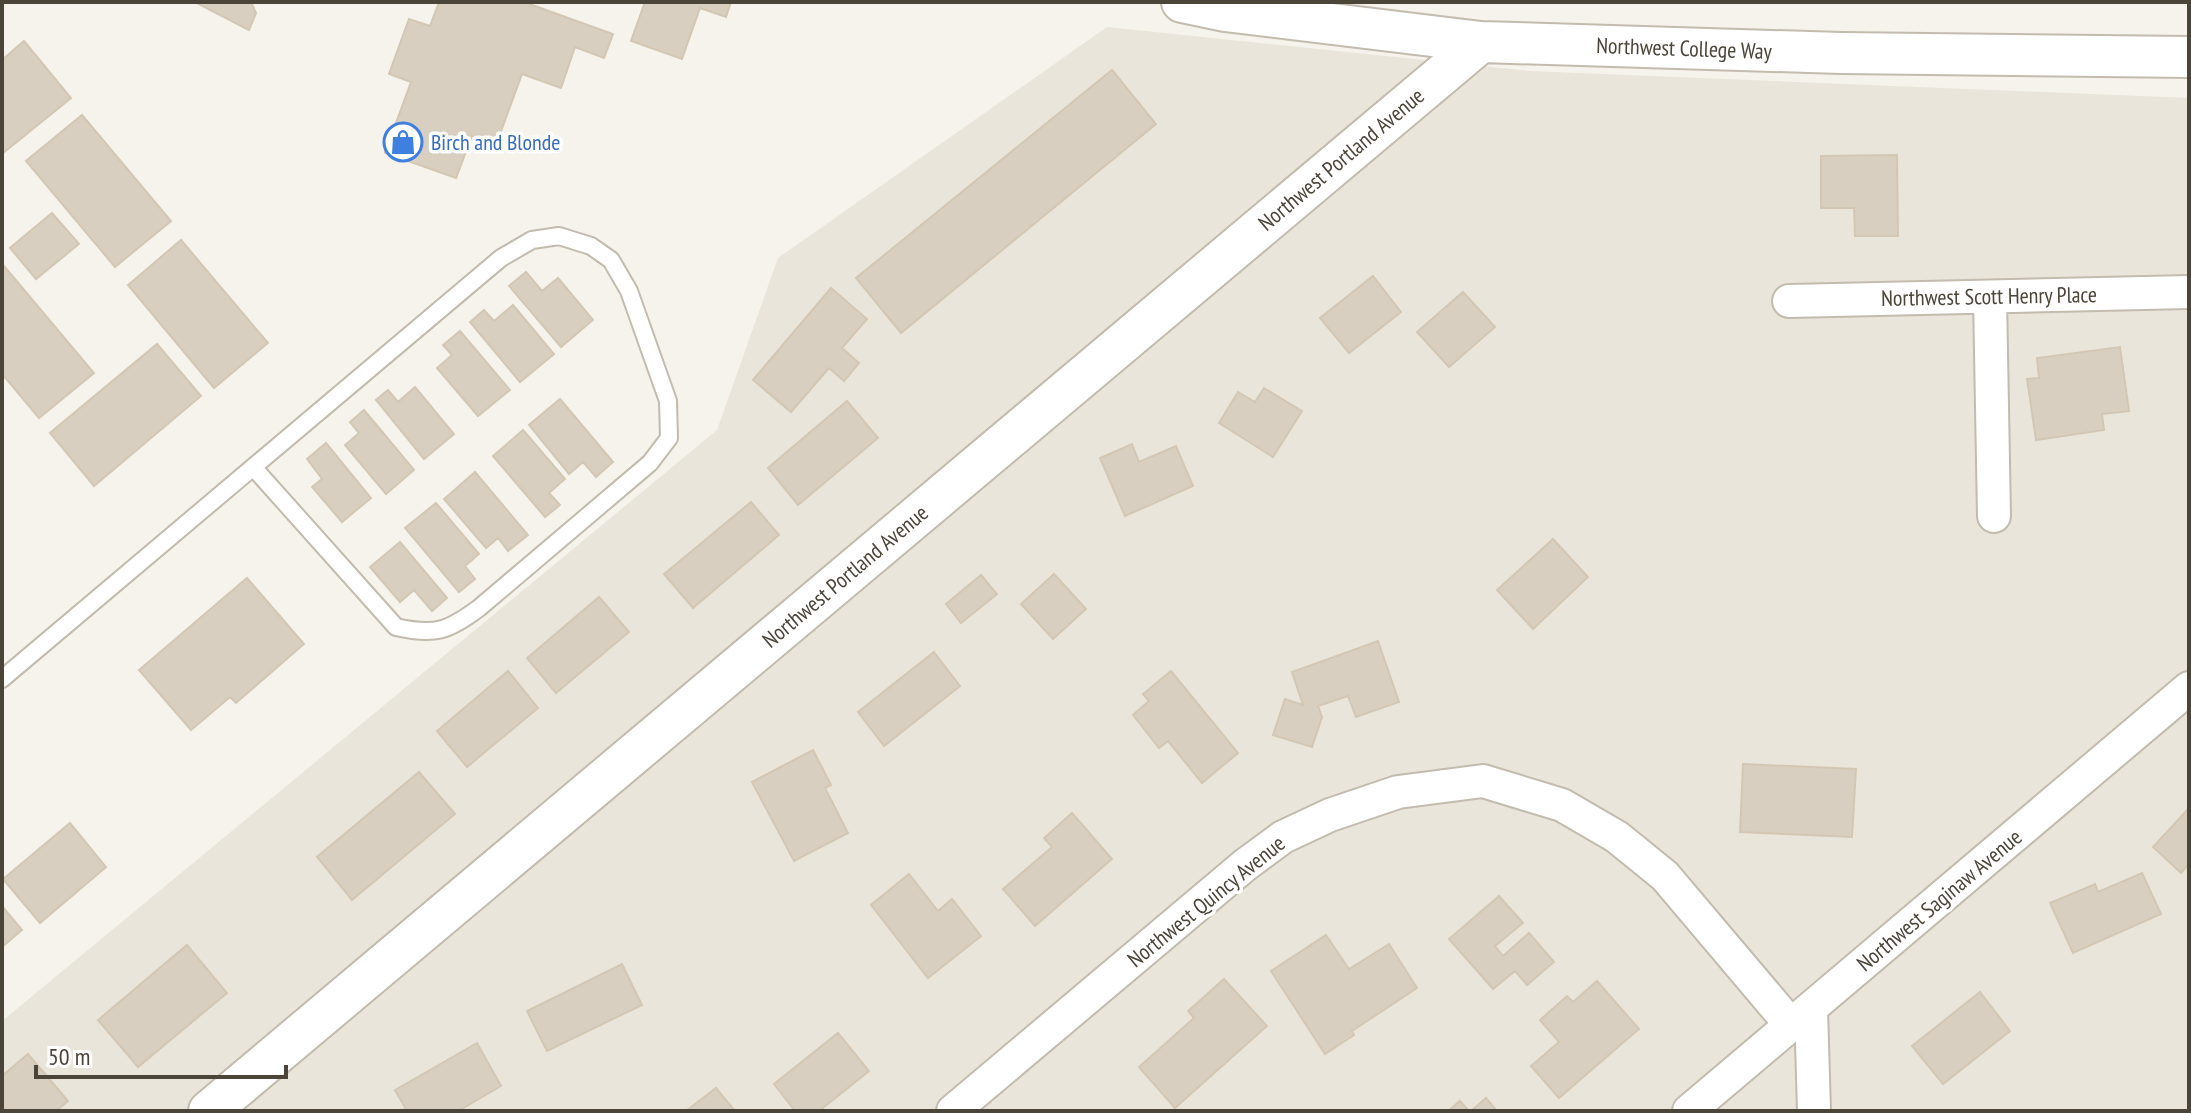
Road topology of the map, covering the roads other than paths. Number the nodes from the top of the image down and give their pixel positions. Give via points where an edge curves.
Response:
1 (1182, 2) edge
2 (1481, 42) junction
3 (2189, 57) edge
4 (2189, 292) edge
5 (1990, 297) junction
6 (1789, 301) dead end
7 (253, 467) junction
8 (1994, 516) dead end
9 (2, 679) edge
10 (2189, 688) edge
11 (1801, 1017) junction
12 (209, 1111) edge
13 (953, 1111) edge
14 (1689, 1111) edge
15 (1814, 1111) edge

1 - 2 street, Northwest College Way
2 - 3 street, Northwest College Way
2 - 12 street, Northwest Portland Avenue
4 - 5 street, Northwest Scott Henry Place
5 - 6 street, Northwest Scott Henry Place
5 - 8 street
7 - 7 lane via 501,258 532,240 559,236 591,246 611,260 629,291 668,401 669,438 650,463 479,608 456,625 424,634 396,627
7 - 9 lane
10 - 11 street, Northwest Saginaw Avenue
11 - 13 street, Northwest Quincy Avenue via 1665,876 1617,837 1562,805 1483,781 1398,792 1283,837
11 - 14 street, Northwest Saginaw Avenue
11 - 15 street

